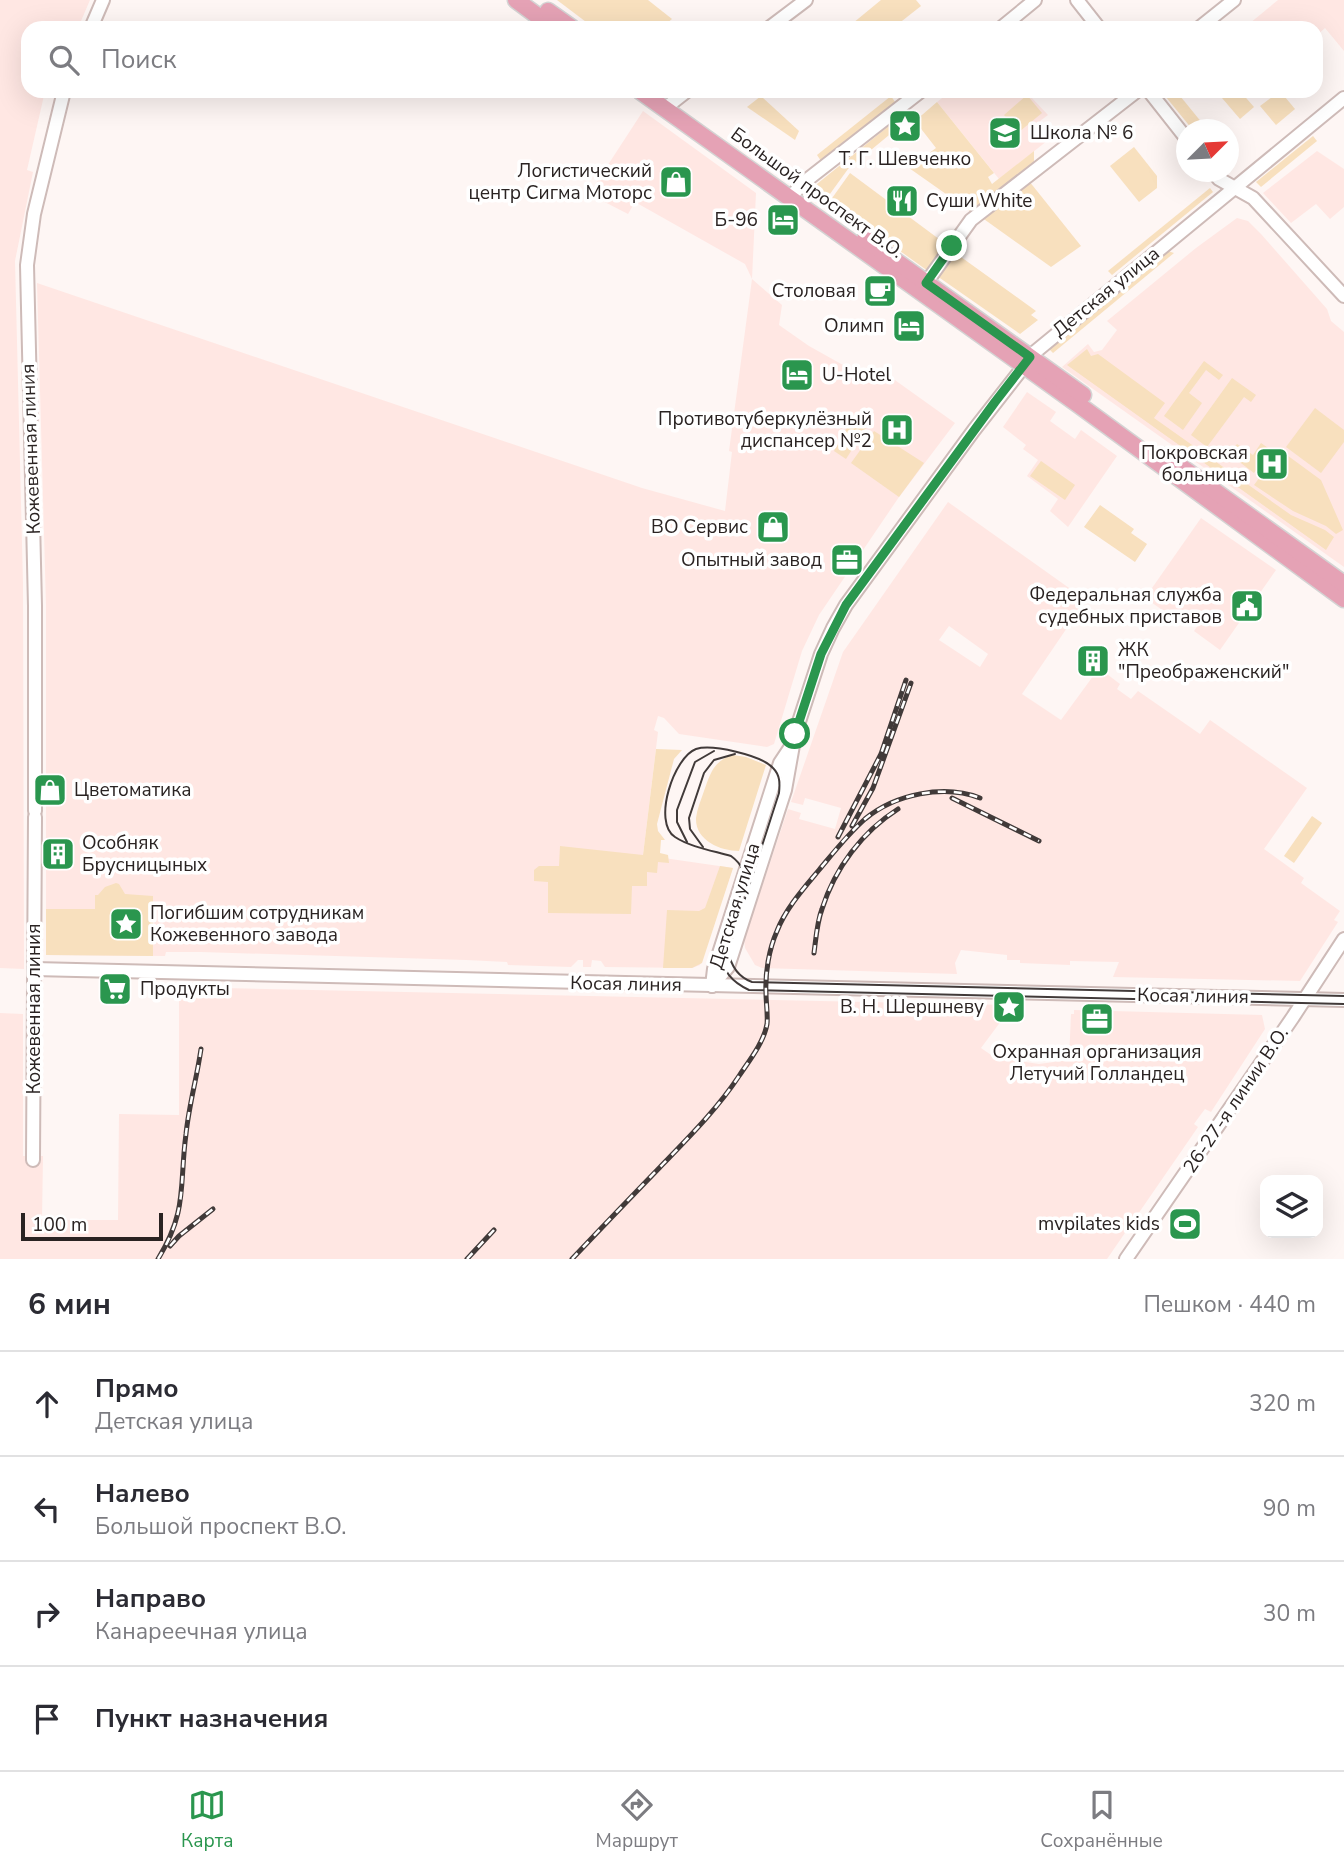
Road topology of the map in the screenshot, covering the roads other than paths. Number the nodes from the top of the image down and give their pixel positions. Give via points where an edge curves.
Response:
1 (103, 0) edge
2 (516, 0) edge
3 (533, 0) edge
4 (806, 0) edge
5 (1035, 0) edge
6 (1077, 0) edge
7 (1234, 0) edge
8 (94, 21) edge
9 (544, 21) edge
10 (562, 21) edge
11 (778, 21) edge
12 (1010, 21) edge
13 (1094, 21) edge
14 (1208, 21) edge
15 (62, 98) edge
16 (654, 98) edge
17 (664, 98) edge
18 (678, 98) edge
19 (912, 98) edge
20 (1129, 98) edge
21 (1155, 98) edge
22 (1344, 98) edge
23 (669, 105) junction
24 (1176, 125) edge
25 (1224, 182) edge
26 (1235, 188) junction
27 (793, 194) junction
28 (926, 283) junction
29 (1344, 296) edge
30 (1025, 362) junction
31 (1344, 584) edge
32 (1344, 599) edge
33 (1344, 939) edge
34 (34, 969) junction
35 (712, 986) junction
36 (1305, 999) junction
37 (1344, 1000) edge
38 (33, 1160) dead end
39 (1126, 1259) edge

1 - 8 street
2 - 9 main road
3 - 10 main road
4 - 11 street
5 - 12 street
6 - 13 street
7 - 14 street
15 - 34 street, Кожевенная линия via 34,214 27,265 35,606
16 - 23 main road, Большой проспект В.О.
17 - 23 main road, Большой проспект В.О.
18 - 23 street
19 - 27 street
20 - 28 street via 971,220
21 - 24 street
22 - 26 street, Детская улица
23 - 27 main road, Большой проспект В.О.
25 - 26 street
26 - 29 street via 1253,198
26 - 30 street, Детская улица
27 - 28 main road, Большой проспект В.О.
27 - 30 main road, Большой проспект В.О.
28 - 30 main road, Большой проспект В.О.
30 - 31 main road, Большой проспект В.О.
30 - 32 main road, Большой проспект В.О.
30 - 35 street, Детская улица via 846,605 821,654 785,765 785,790 728,967
33 - 36 street, 26-27-я линии В.О.
34 - 35 street, Косая линия
34 - 38 street, Кожевенная линия
35 - 36 street, Косая линия
36 - 37 street, Косая линия
36 - 39 street, 26-27-я линии В.О.

